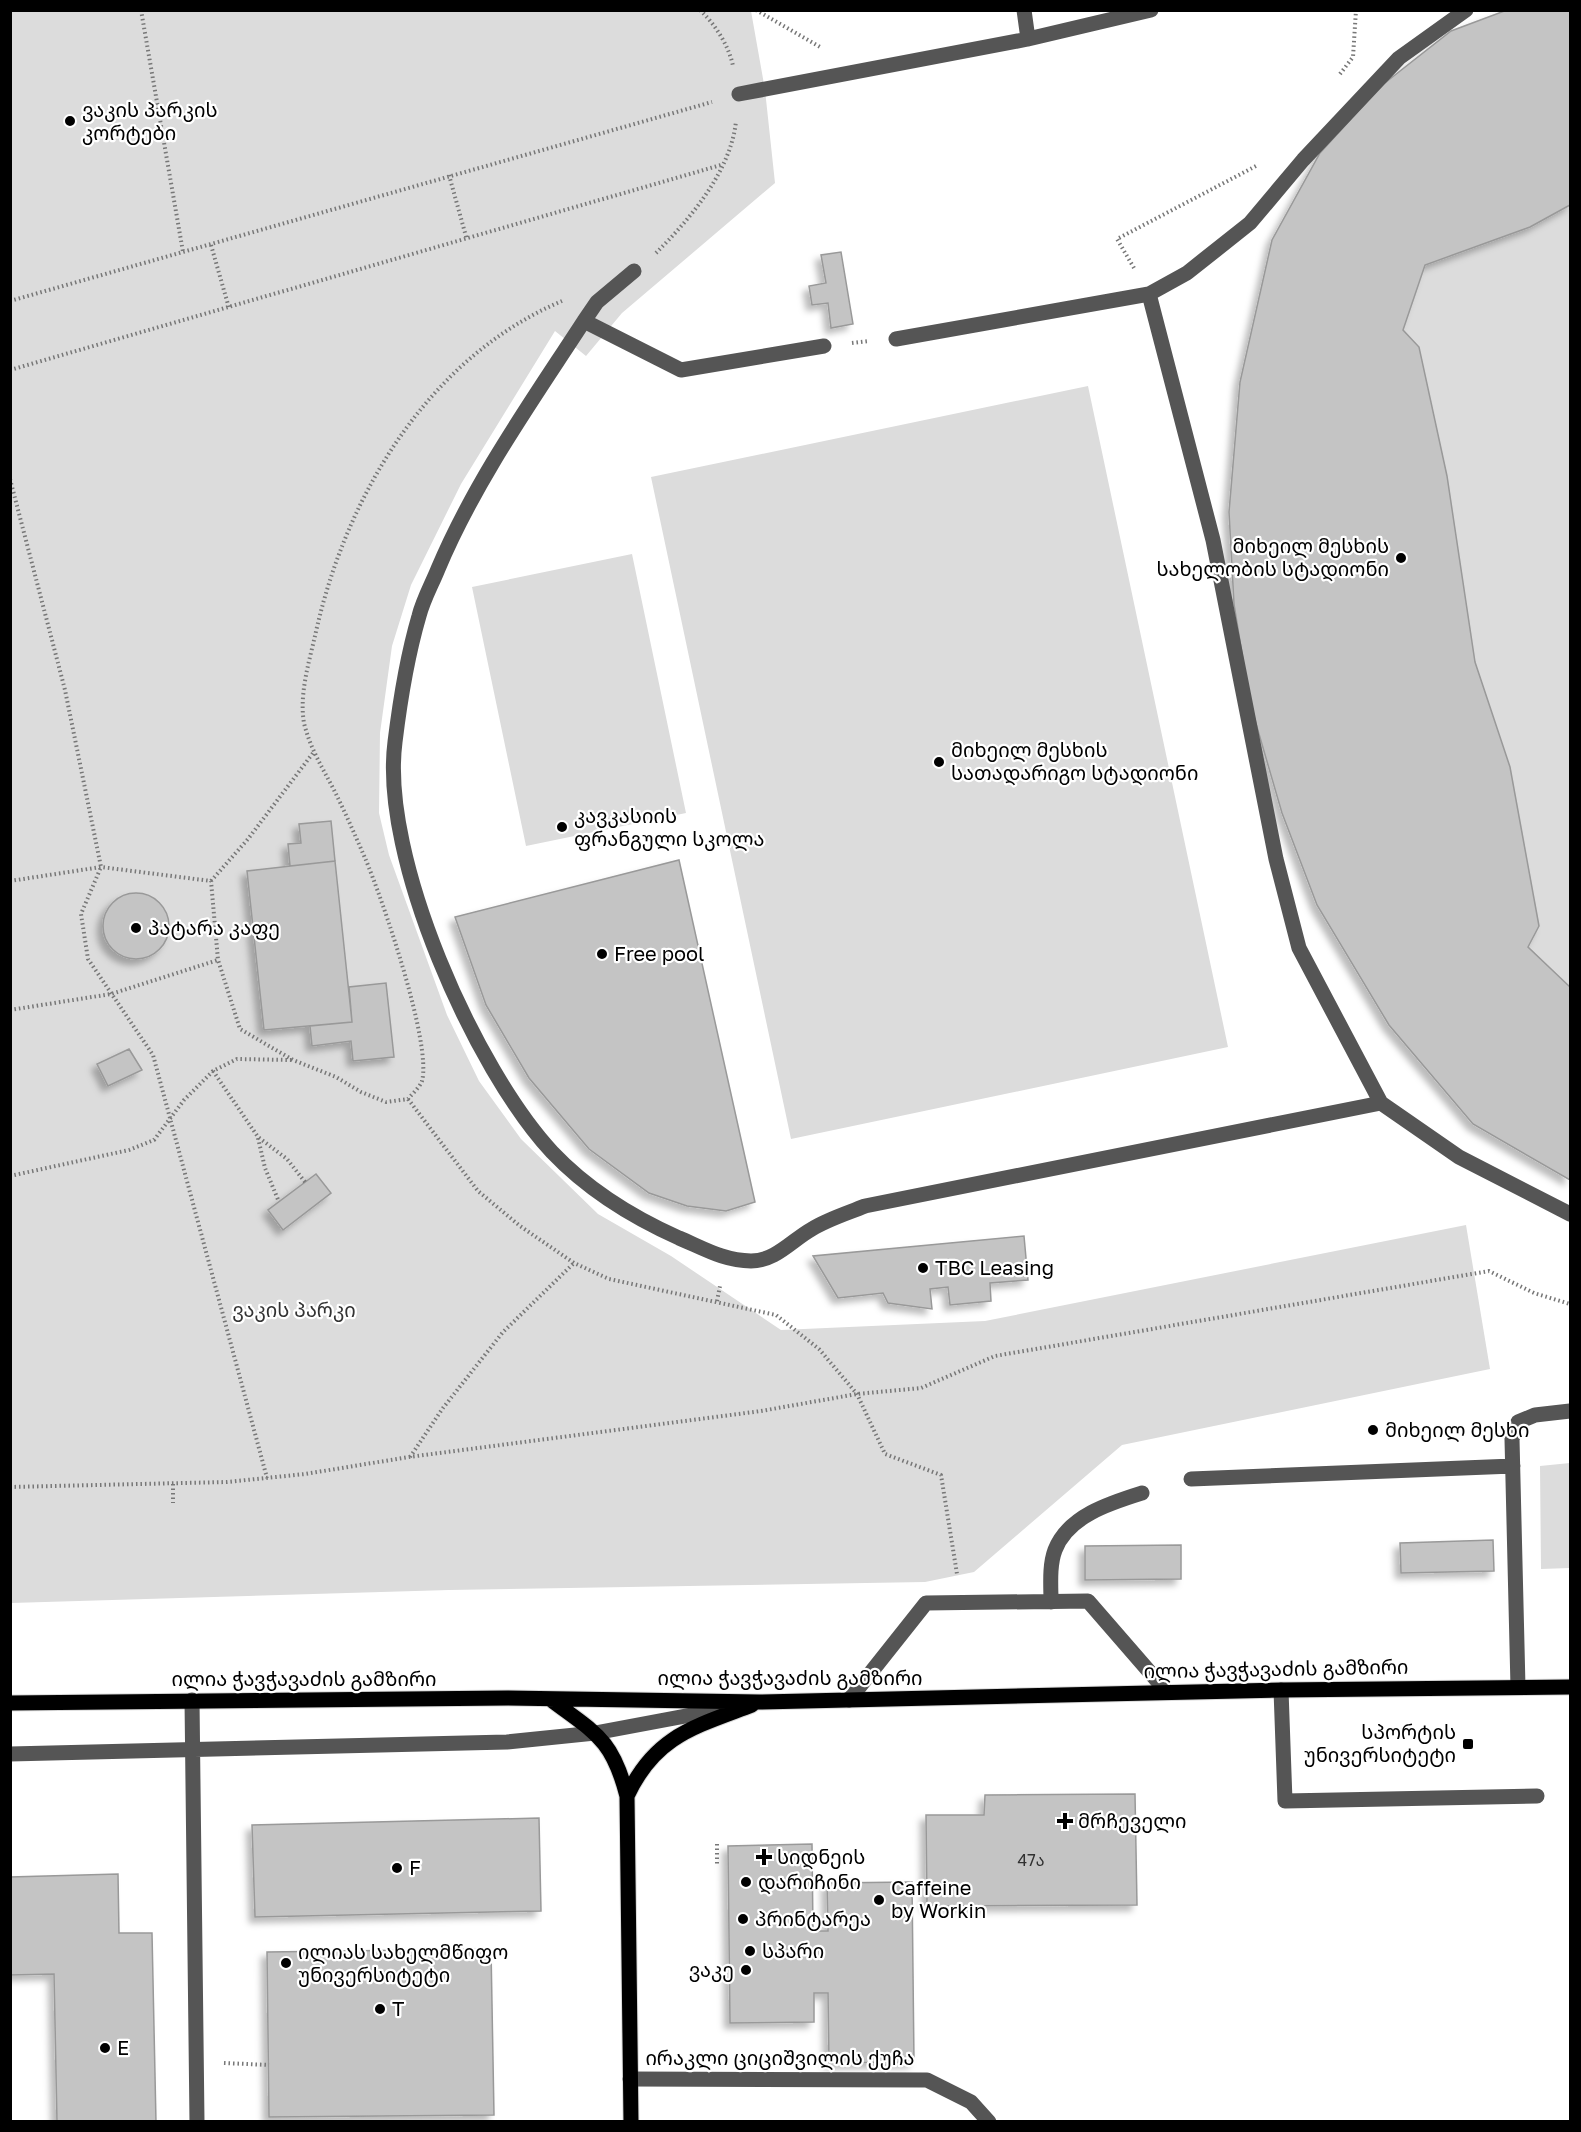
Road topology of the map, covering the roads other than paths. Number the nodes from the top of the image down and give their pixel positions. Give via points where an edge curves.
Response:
1 (1024, 10) edge
2 (1151, 10) edge
3 (1466, 10) edge
4 (1028, 39) junction
5 (739, 94) road end
6 (634, 271) road end
7 (1149, 294) junction
8 (584, 321) junction
9 (896, 339) road end
10 (824, 346) road end
11 (1381, 1103) junction
12 (1570, 1214) edge
13 (1570, 1411) edge
14 (1513, 1466) junction
15 (1191, 1479) dead end
16 (1142, 1493) dead end
17 (1051, 1602) junction
18 (1518, 1687) junction
19 (1570, 1687) edge
20 (1281, 1690) junction
21 (1167, 1692) junction
22 (550, 1699) junction
23 (192, 1700) junction
24 (849, 1700) junction
25 (759, 1702) junction
26 (10, 1703) edge
27 (595, 1733) junction
28 (194, 1750) junction
29 (10, 1754) edge
30 (627, 1796) junction
31 (1537, 1796) dead end
32 (630, 2079) junction
33 (197, 2121) edge
34 (631, 2121) edge
35 (988, 2121) edge

1 - 4 street
2 - 4 street
3 - 7 street via 1399,58 1250,223 1187,273
4 - 5 street
6 - 8 street via 597,302
7 - 9 street
7 - 11 street via 1213,540 1276,859 1299,948
8 - 10 street via 681,370
8 - 11 street via 453,534 419,614 394,746 397,810 414,886 447,977 470,1031 507,1093 552,1152 595,1191 638,1219 726,1259 754,1261 777,1254 812,1228 865,1206
11 - 12 street via 1459,1157
13 - 14 street via 1535,1414 1518,1422 1512,1439
14 - 15 street
14 - 18 street
16 - 17 street via 1082,1518 1063,1535 1054,1552
17 - 21 street via 1088,1601
17 - 24 street via 926,1603
18 - 19 main road, ილია ჭავჭავაძის გამზირი
18 - 20 main road, ილია ჭავჭავაძის გამზირი
20 - 21 main road, ილია ჭავჭავაძის გამზირი
20 - 31 street via 1285,1801
21 - 24 main road, ილია ჭავჭავაძის გამზირი
22 - 23 main road, ილია ჭავჭავაძის გამზირი
22 - 25 main road, ილია ჭავჭავაძის გამზირი
22 - 27 main road
23 - 26 main road, ილია ჭავჭავაძის გამზირი
23 - 28 street
24 - 25 main road, ილია ჭავჭავაძის გამზირი
25 - 27 street
25 - 30 main road via 714,1719 657,1749 638,1772
27 - 28 street via 461,1745
27 - 30 main road via 614,1755
28 - 29 street
28 - 33 street
30 - 32 main road
32 - 34 main road
32 - 35 street, ირაკლი ციციშვილის ქუჩა via 927,2080 971,2102

